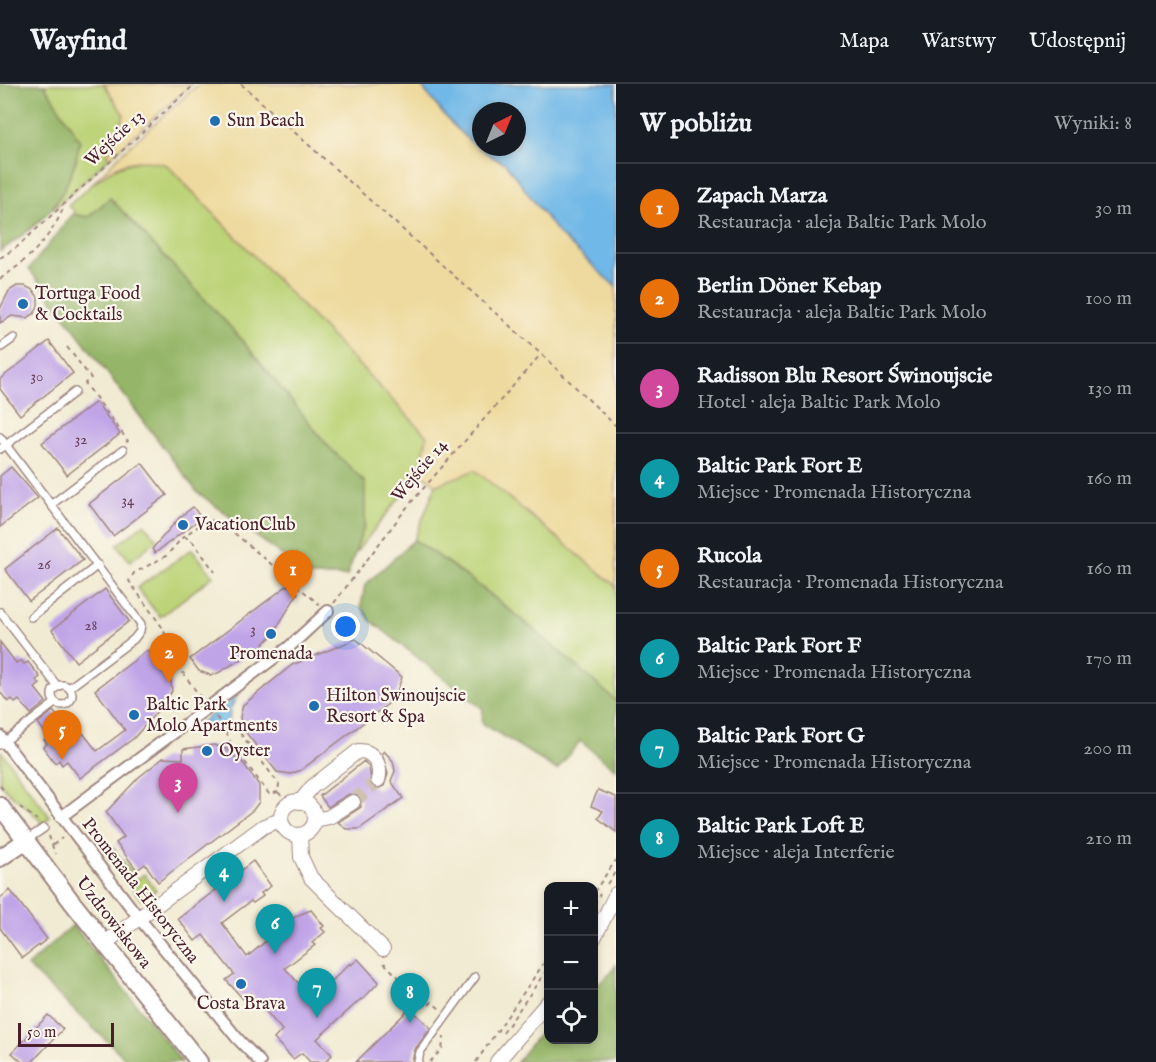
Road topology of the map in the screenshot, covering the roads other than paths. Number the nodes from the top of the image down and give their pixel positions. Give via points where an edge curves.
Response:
1 (14, 338) dead end
2 (0, 348) edge
3 (75, 392) dead end
4 (0, 437) edge
5 (3, 447) edge
6 (123, 450) dead end
7 (52, 504) junction
8 (98, 565) junction
9 (327, 611) road end
10 (0, 612) edge
11 (31, 617) dead end
12 (58, 687) junction
13 (69, 688) junction
14 (56, 703) junction
15 (2, 741) edge
16 (378, 780) dead end
17 (7, 801) edge
18 (352, 802) tunnel mouth
19 (294, 803) junction
20 (61, 817) junction
21 (281, 820) junction
22 (315, 820) junction
23 (44, 828) road end
24 (300, 835) junction
25 (25, 841) junction
26 (0, 858) edge
27 (616, 894) edge
28 (139, 918) junction
29 (595, 936) edge
30 (105, 944) junction
31 (381, 953) road end
32 (475, 977) dead end
33 (544, 1008) edge
34 (199, 1062) edge
35 (260, 1062) edge
36 (418, 1062) edge
37 (498, 1062) edge

1 - 2 lane
3 - 5 lane
4 - 5 lane
5 - 7 lane
6 - 7 lane
7 - 8 lane
8 - 11 lane
8 - 13 lane via 138,617 140,631
9 - 20 street via 309,631 209,709
10 - 12 lane
12 - 13 lane
12 - 14 lane via 52,694
13 - 14 lane via 69,702
14 - 15 lane
15 - 20 street, Promenada Historyczna
16 - 19 street via 380,770 375,759 368,752 358,751
17 - 25 street, Uzdrowiskowa
18 - 22 street via 329,817
19 - 21 street via 283,811
19 - 22 street via 313,810
20 - 28 street, Promenada Historyczna
21 - 24 street via 289,833
21 - 28 street via 264,826
22 - 24 street via 308,832
23 - 25 lane
24 - 31 street via 301,857 311,878
25 - 26 street
25 - 30 street, Uzdrowiskowa
27 - 29 street
28 - 30 street
28 - 35 street, Promenada Historyczna
30 - 34 street, Uzdrowiskowa
32 - 36 lane via 420,1052
33 - 37 street

